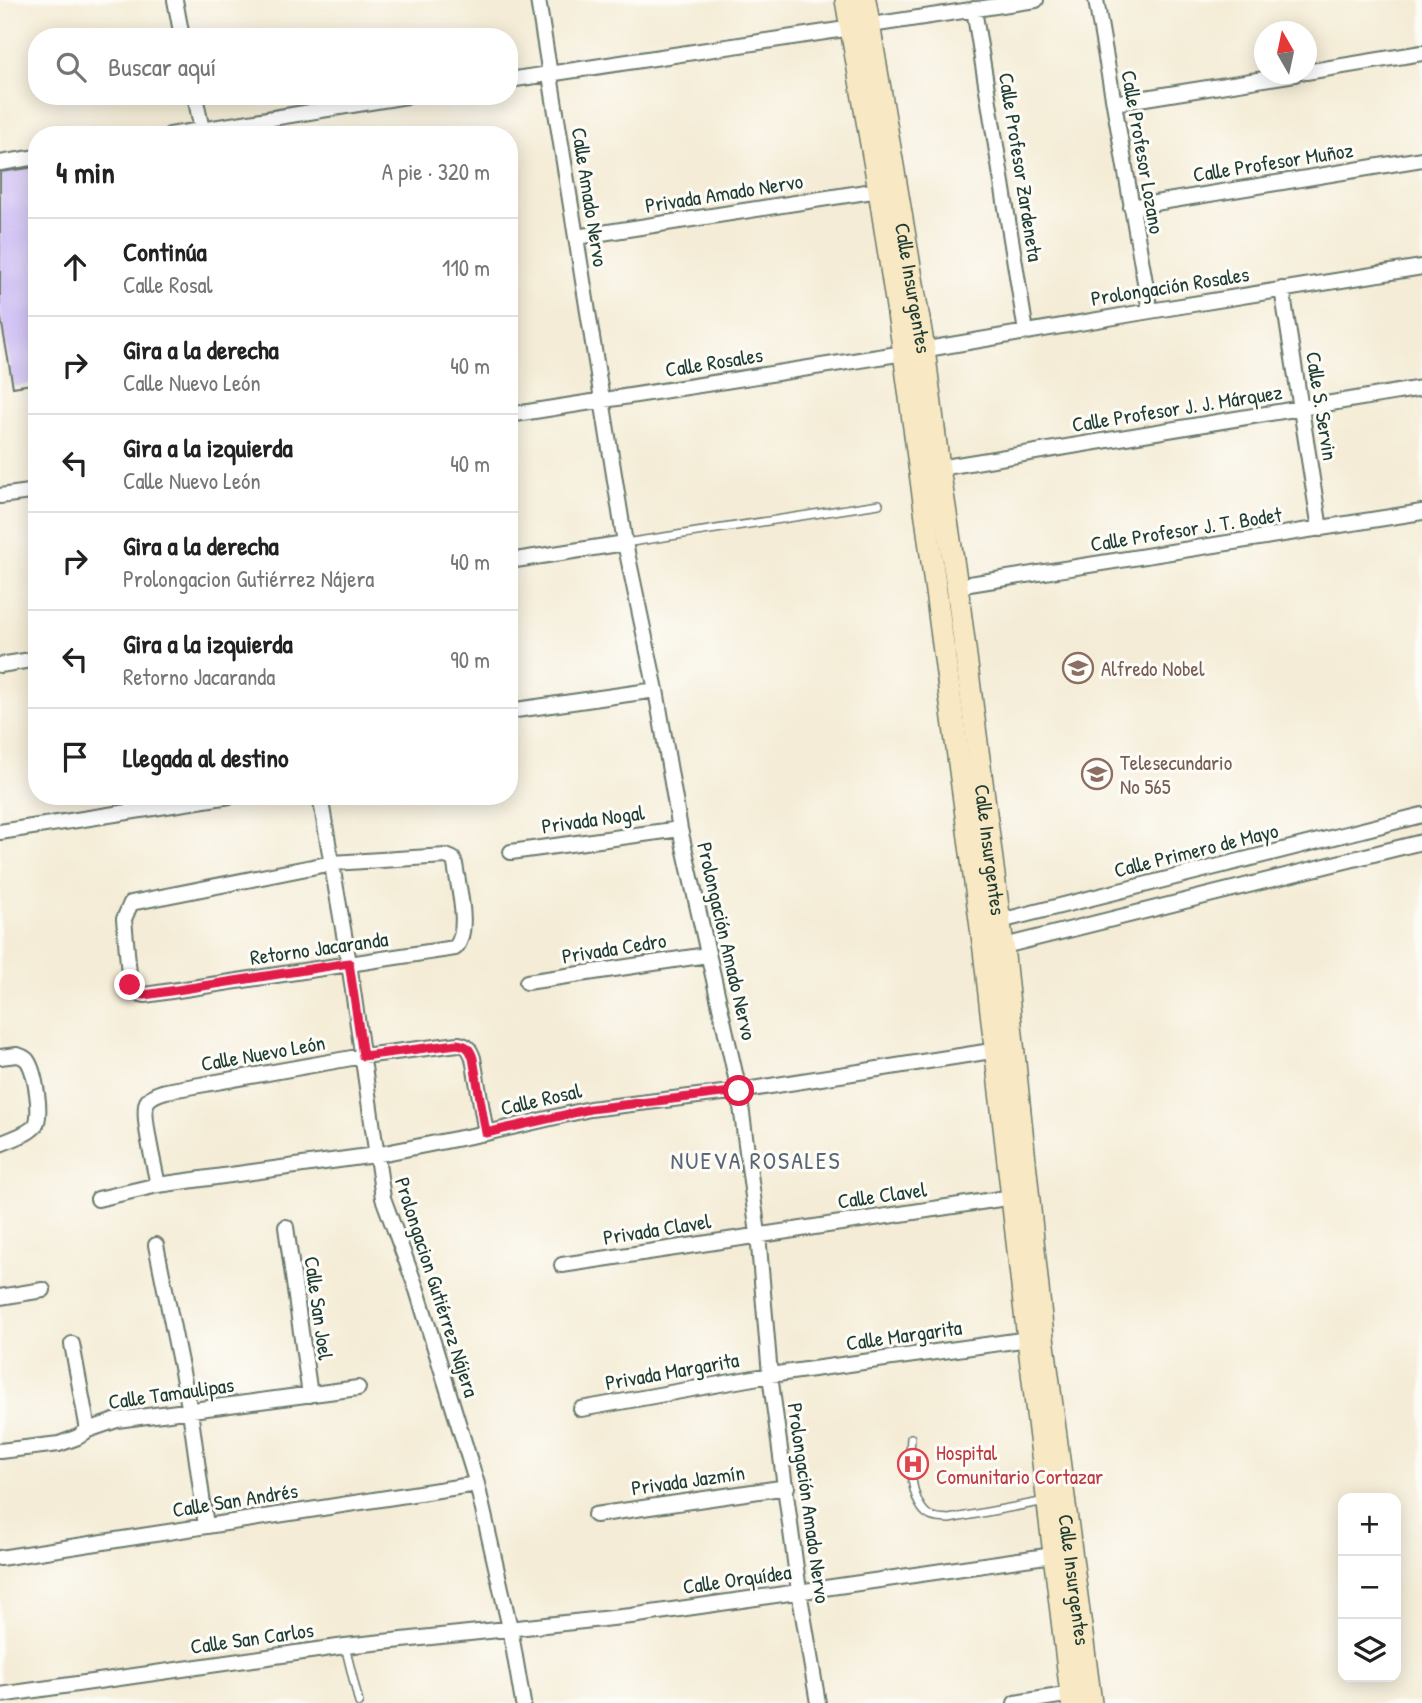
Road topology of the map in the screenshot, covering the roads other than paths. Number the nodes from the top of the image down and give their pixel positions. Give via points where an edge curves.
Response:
1 (174, 0) edge
2 (538, 0) edge
3 (846, 0) edge
4 (865, 0) edge
5 (1036, 0) edge
6 (1096, 0) edge
7 (974, 9) junction
8 (861, 26) junction
9 (181, 28) edge
10 (1422, 53) edge
11 (1317, 70) edge
12 (549, 73) junction
13 (518, 78) edge
14 (1254, 81) edge
15 (1114, 103) junction
16 (197, 105) edge
17 (356, 105) edge
18 (202, 126) edge
19 (237, 126) edge
20 (28, 158) edge
21 (1422, 159) edge
22 (0, 163) edge
23 (879, 190) junction
24 (1131, 207) junction
25 (576, 237) junction
26 (1422, 267) edge
27 (1282, 289) junction
28 (1150, 310) junction
29 (1026, 332) junction
30 (914, 351) junction
31 (1422, 388) edge
32 (602, 400) junction
33 (1301, 408) junction
34 (518, 414) edge
35 (939, 468) junction
36 (28, 492) edge
37 (0, 496) edge
38 (879, 504) dead end
39 (1422, 512) edge
40 (1320, 529) junction
41 (625, 543) junction
42 (518, 560) edge
43 (957, 586) junction
44 (28, 660) edge
45 (0, 665) edge
46 (656, 690) junction
47 (518, 710) edge
48 (172, 805) edge
49 (322, 805) edge
50 (1422, 815) edge
51 (680, 829) junction
52 (0, 832) edge
53 (1422, 842) edge
54 (511, 852) dead end
55 (332, 863) junction
56 (990, 923) junction
57 (994, 948) junction
58 (707, 955) junction
59 (349, 963) junction
60 (527, 982) dead end
61 (1005, 1049) junction
62 (363, 1056) junction
63 (0, 1057) edge
64 (739, 1091) junction
65 (486, 1133) junction
66 (0, 1144) edge
67 (375, 1154) junction
68 (158, 1185) junction
69 (1013, 1197) junction
70 (98, 1199) dead end
71 (286, 1227) dead end
72 (758, 1234) junction
73 (156, 1245) dead end
74 (562, 1265) dead end
75 (43, 1290) dead end
76 (0, 1297) edge
77 (1035, 1338) junction
78 (72, 1345) dead end
79 (770, 1376) junction
80 (358, 1388) dead end
81 (310, 1395) junction
82 (581, 1409) dead end
83 (190, 1411) junction
84 (88, 1430) junction
85 (911, 1438) dead end
86 (0, 1451) edge
87 (477, 1483) junction
88 (787, 1487) junction
89 (1047, 1501) junction
90 (595, 1515) dead end
91 (206, 1526) junction
92 (1062, 1554) junction
93 (0, 1558) edge
94 (799, 1591) junction
95 (510, 1628) junction
96 (345, 1646) junction
97 (0, 1695) edge
98 (1081, 1698) edge
99 (359, 1703) edge
100 (523, 1703) edge
101 (818, 1703) edge
102 (1015, 1703) edge

1 - 9 street
2 - 12 street, Calle Amado Nervo
3 - 8 main road, Calle Insurgentes
4 - 8 main road, Calle Insurgentes
5 - 7 street
6 - 15 street, Calle Profesor Lozano
7 - 8 street
7 - 29 street, Calle Profesor Zardeneta
8 - 12 street
8 - 23 main road, Calle Insurgentes
8 - 30 main road, Calle Insurgentes
10 - 11 street
12 - 13 street
12 - 25 street, Calle Amado Nervo
14 - 15 street
15 - 24 street, Calle Profesor Lozano
16 - 18 street
17 - 19 street
20 - 22 street
21 - 24 street, Calle Profesor Muñoz
23 - 25 street, Privada Amado Nervo
23 - 30 main road, Calle Insurgentes
24 - 28 street, Calle Profesor Lozano
25 - 32 street, Calle Amado Nervo
26 - 27 street, Prolongación Rosales
27 - 28 street, Prolongación Rosales
27 - 33 street, Calle S. Servin
28 - 29 street, Prolongación Rosales
29 - 30 street, Prolongación Rosales
30 - 32 street, Calle Rosales
30 - 35 main road, Calle Insurgentes
30 - 56 main road, Calle Insurgentes
31 - 33 street, Calle Profesor J. J. Márquez
32 - 34 street, Calle Rosales
32 - 41 street, Prolongación Amado Nervo
33 - 35 street, Calle Profesor J. J. Márquez
33 - 40 street, Calle S. Servin
35 - 43 main road, Calle Insurgentes
36 - 37 street
38 - 41 lane
39 - 40 street, Calle Profesor J. T. Bodet
40 - 43 street, Calle Profesor J. T. Bodet
41 - 42 street
41 - 46 street, Prolongación Amado Nervo
43 - 56 main road, Calle Insurgentes
44 - 45 street
46 - 47 street
46 - 51 street, Prolongación Amado Nervo
48 - 52 street
49 - 55 street, Prolongacion Gutiérrez Nájera
50 - 56 street, Calle Primero de Mayo
51 - 54 street, Privada Nogal
51 - 58 street, Prolongación Amado Nervo
53 - 57 street
55 - 59 street, Prolongacion Gutiérrez Nájera
55 - 59 street, Retorno Jacaranda via 446,856 455,864 464,927 461,943 455,948
55 - 59 street, Retorno Jacaranda via 131,903 124,919 130,985 145,995
56 - 57 main road, Calle Insurgentes
57 - 61 main road, Calle Insurgentes
58 - 60 street, Privada Cedro
58 - 64 street, Prolongación Amado Nervo
59 - 62 street, Prolongacion Gutiérrez Nájera
61 - 64 street, Calle Rosal
61 - 69 main road, Calle Insurgentes
61 - 77 main road, Calle Insurgentes
62 - 65 street, Calle Nuevo León via 464,1045 473,1058
62 - 67 street, Prolongacion Gutiérrez Nájera
62 - 68 street, Calle Nuevo León via 152,1096 145,1114
63 - 66 street via 17,1055 27,1061 40,1114 31,1130
64 - 65 street, Calle Rosal via 590,1109
64 - 72 street, Prolongación Amado Nervo
65 - 67 street, Calle Rosal
67 - 68 street, Calle Rosal
67 - 87 street, Prolongacion Gutiérrez Nájera via 390,1221 417,1290
68 - 70 street, Calle Rosal
69 - 72 street, Calle Clavel
69 - 77 main road, Calle Insurgentes
71 - 81 street, Calle San Joel
72 - 74 street, Privada Clavel
72 - 79 street, Prolongación Amado Nervo
73 - 83 street
75 - 76 street
77 - 79 street, Calle Margarita
77 - 89 main road, Calle Insurgentes
77 - 92 main road, Calle Insurgentes
78 - 84 street
79 - 82 street, Privada Margarita
79 - 88 street, Prolongación Amado Nervo
80 - 81 street, Calle Tamaulipas
81 - 83 street, Calle Tamaulipas
83 - 84 street, Calle Tamaulipas via 117,1420
83 - 91 street
84 - 86 street, Calle Tamaulipas via 59,1444
85 - 89 lane via 914,1488 928,1515 949,1519
87 - 91 street, Calle San Andrés
87 - 95 street, Prolongacion Gutiérrez Nájera
88 - 90 street, Privada Jazmín
88 - 94 street, Prolongación Amado Nervo
89 - 92 main road, Calle Insurgentes
91 - 93 street, Calle San Andrés
92 - 94 street, Calle Orquídea
92 - 98 main road, Calle Insurgentes
94 - 95 street, Calle Orquídea via 618,1618
94 - 101 street, Prolongación Amado Nervo
95 - 96 street, Calle San Carlos
95 - 100 street, Prolongacion Gutiérrez Nájera
96 - 97 street, Calle San Carlos
96 - 99 lane
98 - 102 street

